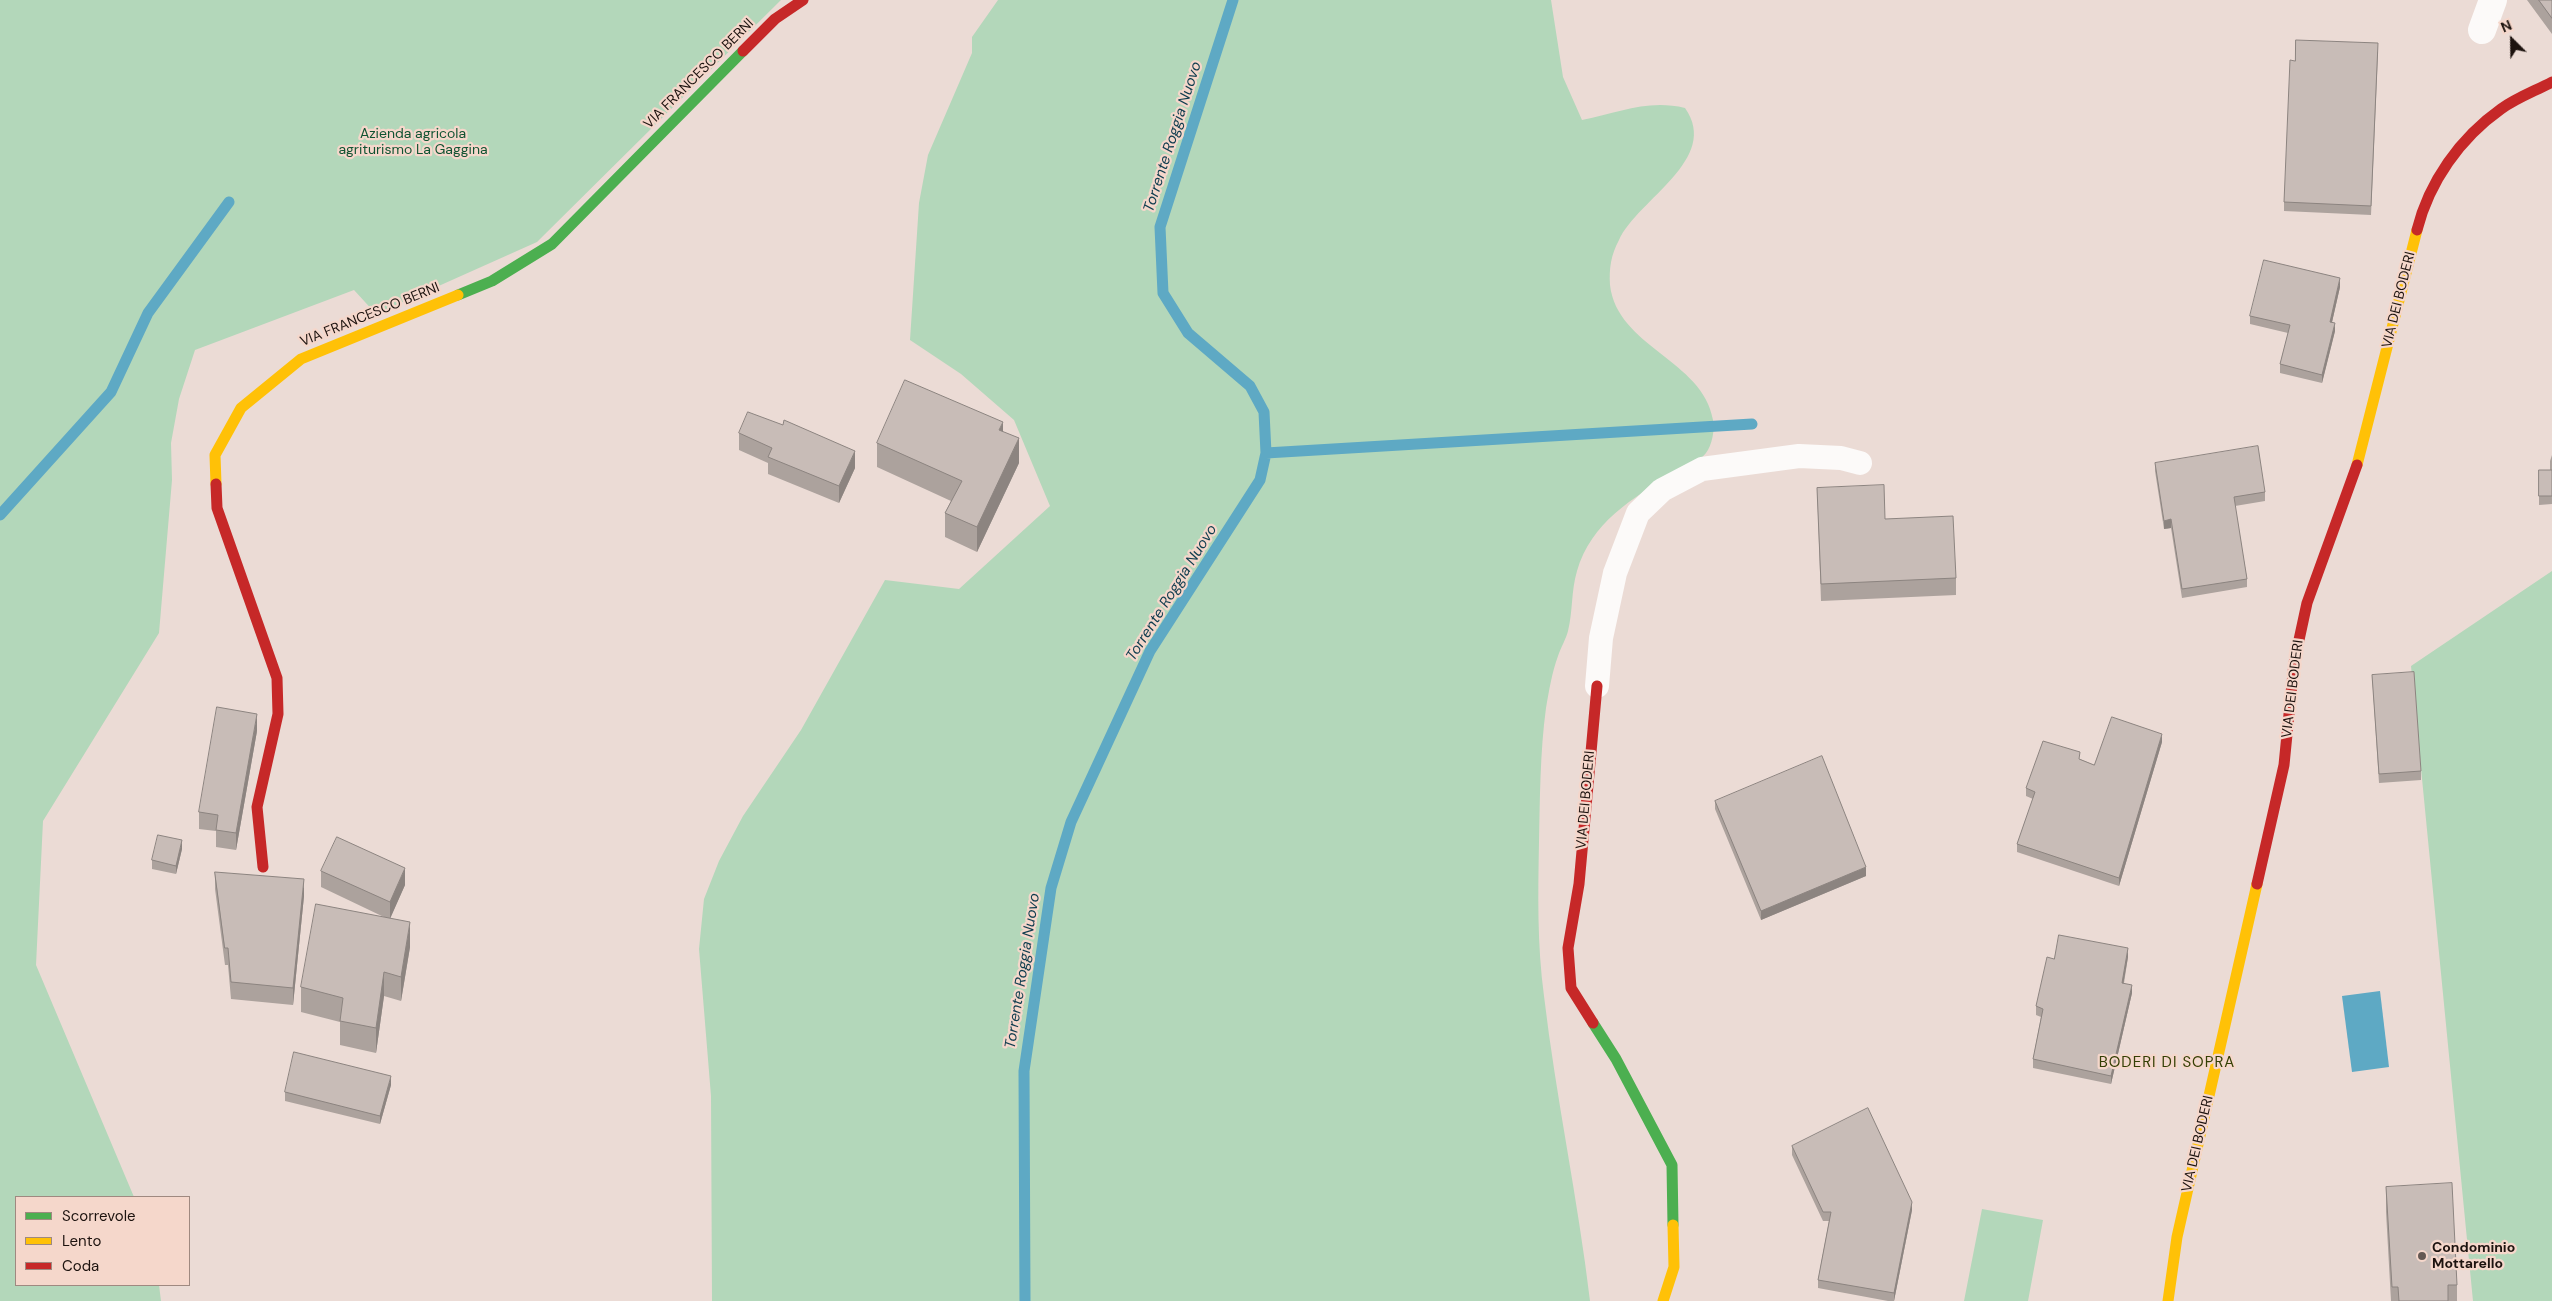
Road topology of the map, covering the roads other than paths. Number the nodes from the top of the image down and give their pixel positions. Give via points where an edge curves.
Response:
1 (803, 0) edge
2 (2493, 0) edge
3 (2482, 30) dead end
4 (2552, 82) edge
5 (1860, 463) dead end
6 (1597, 686) joint
7 (263, 867) dead end
8 (1663, 1301) edge
9 (2168, 1301) edge

1 - 7 street, VIA FRANCESCO BERNI via 775,19 552,244 492,281 301,359 241,408 215,455 217,508 277,678 278,714 257,807
2 - 3 street
4 - 9 street, VIA DEI BODERI via 2502,108 2472,132 2444,168 2421,215 2359,458 2307,603 2294,663 2284,765 2177,1237
5 - 6 lane, VIA DEI BODERI via 1841,458 1799,456 1702,470 1662,490 1638,513 1615,573 1601,638
6 - 8 street, VIA DEI BODERI via 1579,884 1568,948 1571,988 1616,1060 1672,1165 1674,1267

